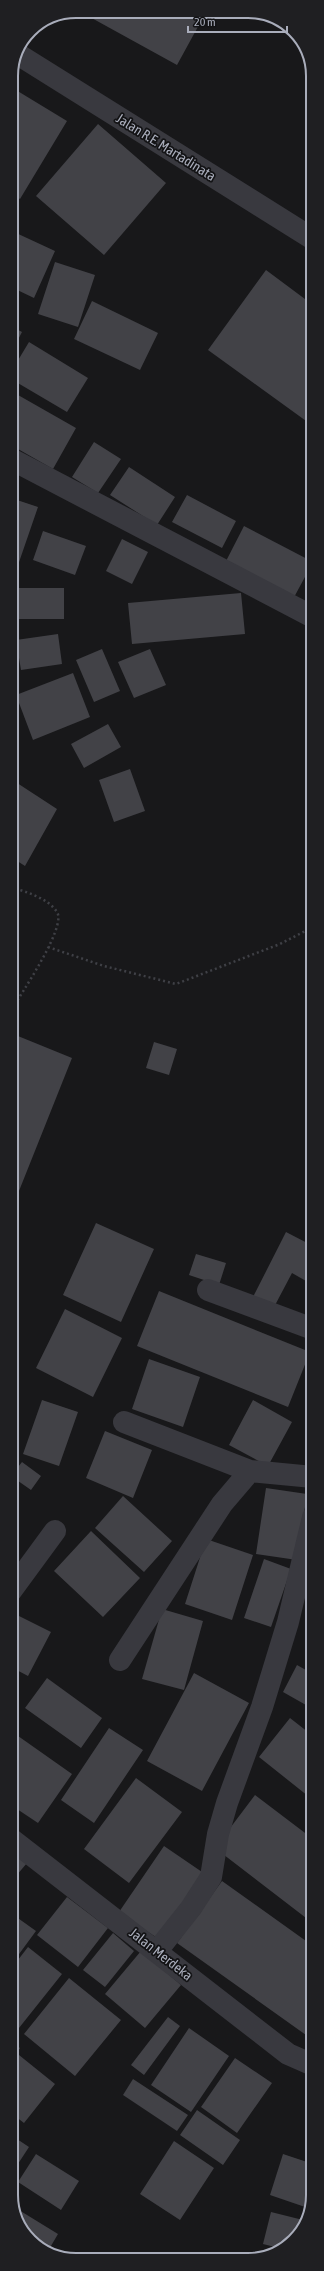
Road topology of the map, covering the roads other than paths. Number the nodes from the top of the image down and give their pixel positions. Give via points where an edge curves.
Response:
1 (21, 56) edge
2 (306, 235) edge
3 (18, 463) edge
4 (306, 613) edge
5 (208, 1290) dead end
6 (306, 1326) edge
7 (124, 1422) dead end
8 (250, 1471) junction
9 (306, 1476) edge
10 (56, 1531) dead end
11 (306, 1546) edge
12 (18, 1582) edge
13 (120, 1660) dead end
14 (18, 1844) edge
15 (157, 1951) junction
16 (306, 2062) edge

1 - 2 street, Jalan R.E. Martadinata
3 - 4 street
5 - 6 street
7 - 8 street
8 - 9 street
8 - 13 street via 222,1504
10 - 12 street
11 - 15 street via 286,1629 218,1834 211,1876 191,1908
14 - 15 street, Jalan Merdeka
15 - 16 street, Jalan Merdeka via 288,2054

